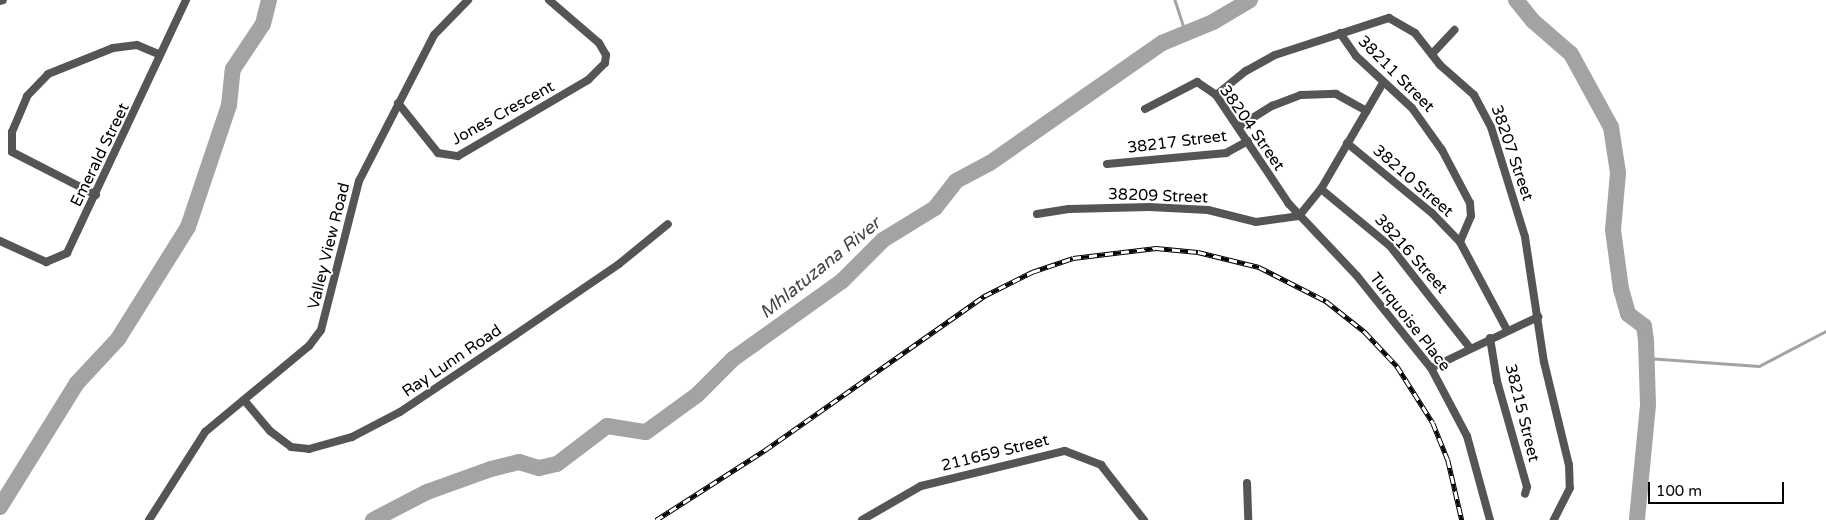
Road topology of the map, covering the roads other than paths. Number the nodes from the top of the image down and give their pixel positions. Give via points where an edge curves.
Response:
1 (186, 0) edge
2 (468, 0) edge
3 (549, 0) edge
4 (1454, 30) dead end
5 (1340, 34) junction
6 (1432, 54) junction
7 (160, 55) junction
8 (1383, 83) junction
9 (1216, 95) junction
10 (398, 103) junction
11 (1145, 109) dead end
12 (1367, 111) junction
13 (1238, 127) junction
14 (1248, 141) junction
15 (1347, 144) junction
16 (1107, 164) dead end
17 (1321, 189) junction
18 (96, 196) junction
19 (1037, 214) dead end
20 (1299, 216) junction
21 (668, 224) dead end
22 (0, 241) edge
23 (1460, 242) junction
24 (1538, 317) junction
25 (1507, 330) junction
26 (1490, 338) junction
27 (1470, 348) junction
28 (1431, 368) junction
29 (244, 400) junction
30 (1247, 483) dead end
31 (1525, 494) dead end
32 (1143, 519) edge
33 (148, 520) edge
34 (862, 520) edge
35 (1248, 520) edge
36 (1490, 520) edge
37 (1554, 520) edge

1 - 7 street, Emerald Street
2 - 10 street, Valley View Road via 434,35
3 - 10 street, Jones Crescent via 599,43 606,55 605,63 588,80 458,156 438,152
4 - 6 street
5 - 6 street, 38207 Street via 1383,18 1395,19 1414,33
5 - 8 street, 38211 Street
5 - 9 street, 38207 Street via 1259,63
6 - 24 street, 38207 Street via 1474,95 1488,119 1526,237
7 - 18 street, Emerald Street
7 - 18 street via 137,45 113,48 48,74 27,96 12,132 12,152
8 - 12 street
8 - 23 street, 38211 Street via 1428,128 1465,190 1470,216
9 - 11 street, 38204 Street via 1197,82
9 - 13 street, 38204 Street
10 - 29 street, Valley View Road via 359,181 321,330 309,346
12 - 13 street via 1336,94 1301,95 1272,106
12 - 15 street
13 - 14 street, 38204 Street
14 - 16 street, 38217 Street via 1226,153
14 - 20 street, 38204 Street
15 - 17 street
15 - 23 street, 38210 Street via 1432,212
17 - 20 street
17 - 27 street, 38216 Street via 1390,246
18 - 22 street, Emerald Street via 60,259 46,262
19 - 20 street, 38209 Street via 1079,208 1149,207 1208,210 1256,222
20 - 28 street, Turquoise Place via 1357,276
21 - 29 street, Ray Lunn Road via 551,311 400,412 352,437 309,449 291,447 270,431
23 - 25 street, 38210 Street
24 - 25 street
24 - 37 street, 38207 Street via 1544,362 1571,477 1570,488
25 - 26 street
26 - 27 street
26 - 31 street, 38215 Street via 1497,381 1527,487
27 - 28 street
28 - 36 street, Turquoise Place via 1467,436
29 - 33 street, Valley View Road via 195,443
30 - 35 street
32 - 34 street, 211659 Street via 1102,465 1065,451 921,486

